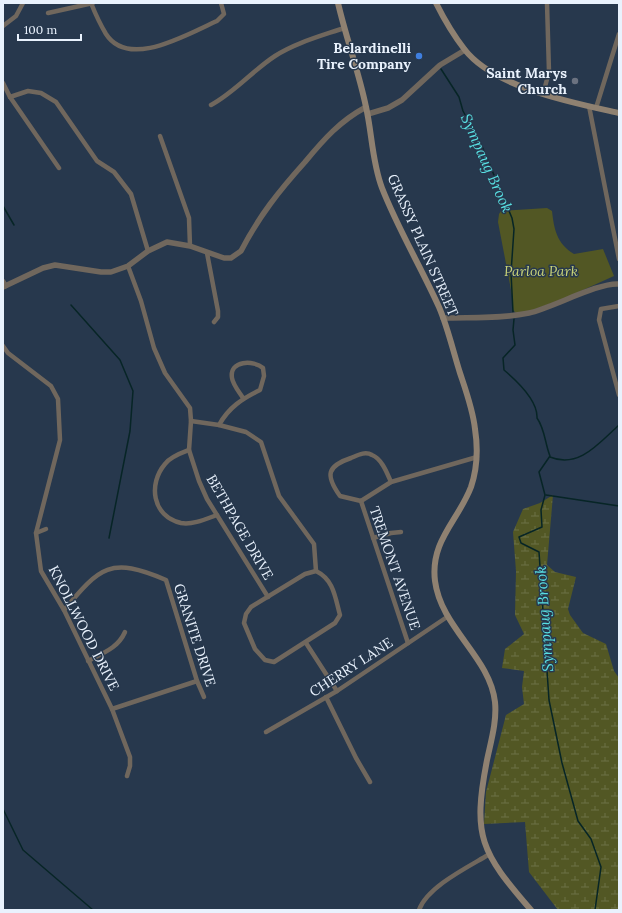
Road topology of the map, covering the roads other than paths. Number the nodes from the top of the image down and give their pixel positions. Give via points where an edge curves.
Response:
1 (23, 3) edge
2 (92, 3) edge
3 (220, 3) edge
4 (338, 3) edge
5 (436, 3) edge
6 (547, 3) edge
7 (48, 13) dead end
8 (3, 26) edge
9 (344, 28) junction
10 (619, 34) edge
11 (465, 50) junction
12 (3, 83) edge
13 (543, 94) junction
14 (10, 97) junction
15 (211, 105) dead end
16 (589, 106) junction
17 (596, 108) junction
18 (367, 110) junction
19 (619, 113) edge
20 (160, 136) dead end
21 (59, 168) dead end
22 (619, 219) edge
23 (612, 220) junction
24 (190, 246) junction
25 (148, 251) junction
26 (207, 253) junction
27 (619, 259) edge
28 (128, 266) junction
29 (619, 284) edge
30 (4, 285) edge
31 (619, 306) edge
32 (443, 318) junction
33 (214, 322) dead end
34 (3, 346) edge
35 (619, 395) edge
36 (243, 398) junction
37 (191, 421) junction
38 (219, 425) junction
39 (189, 450) junction
40 (477, 457) junction
41 (391, 482) junction
42 (361, 501) junction
43 (217, 515) junction
44 (46, 529) dead end
45 (401, 532) dead end
46 (36, 533) junction
47 (373, 538) junction
48 (316, 571) junction
49 (268, 597) junction
50 (64, 610) junction
51 (447, 617) junction
52 (125, 632) dead end
53 (306, 643) junction
54 (408, 643) junction
55 (88, 660) junction
56 (197, 681) junction
57 (337, 691) junction
58 (326, 697) junction
59 (204, 698) dead end
60 (112, 709) junction
61 (266, 732) dead end
62 (127, 776) dead end
63 (370, 782) dead end
64 (488, 855) junction
65 (419, 910) edge
66 (531, 910) edge

1 - 8 street via 16,16
2 - 3 street via 106,34 115,44 126,48 143,49 158,47 217,21 224,14
2 - 7 street
4 - 9 main road, GRASSY PLAIN STREET
5 - 11 main road
6 - 13 street via 549,72
9 - 15 street via 276,55 227,96
9 - 18 main road, GRASSY PLAIN STREET
10 - 17 street
11 - 13 main road via 496,74
11 - 18 street via 440,65 402,100 388,108
12 - 14 street
13 - 16 main road
14 - 21 street
14 - 25 street via 28,91 41,93 56,102 97,161 114,172 131,194
16 - 17 main road
16 - 23 street
17 - 19 main road
18 - 26 street via 338,124 273,199 241,251 231,258
18 - 32 main road, GRASSY PLAIN STREET via 382,188
20 - 24 street via 189,218
22 - 23 street
23 - 27 street
24 - 25 street via 168,242
24 - 26 street
25 - 28 street
26 - 33 street via 218,311 218,317
28 - 30 street via 111,272 100,272 55,265
28 - 37 street, BETHPAGE DRIVE via 154,348 165,372 190,408
29 - 32 street via 608,285 529,313 497,317
31 - 35 street via 601,310 599,320
32 - 40 main road, GRASSY PLAIN STREET via 472,412
34 - 46 street, KNOLLWOOD DRIVE via 8,353 51,386 58,399 60,440
36 - 36 street via 260,390 263,384 263,368 258,363 240,364 232,374 232,379
36 - 38 street via 226,413
37 - 38 street
37 - 39 street, BETHPAGE DRIVE
38 - 48 street via 246,432 261,442 279,496 314,544
39 - 43 street, BETHPAGE DRIVE via 199,481
39 - 43 street via 166,462 156,476 156,500 166,515 181,523 194,523
40 - 41 street
40 - 51 main road, GRASSY PLAIN STREET via 471,487 437,550 435,582
41 - 42 street
41 - 42 street via 383,464 373,455 365,453 337,463 330,479 332,486 340,496
42 - 47 street, TREMONT AVENUE
43 - 49 street, BETHPAGE DRIVE
44 - 46 street
45 - 47 street via 391,532
46 - 50 street, KNOLLWOOD DRIVE via 41,571
47 - 54 street, TREMONT AVENUE
48 - 49 street via 305,574
48 - 53 street via 326,576 331,584 340,614 335,623
49 - 53 street via 246,614 244,623 255,649 265,660 274,662
50 - 55 street, KNOLLWOOD DRIVE
50 - 56 street, GRANITE DRIVE via 88,581 107,569 128,567 166,580
51 - 54 street, CHERRY LANE
51 - 64 main road, GRASSY PLAIN STREET via 487,676 493,690 493,730 480,805 483,839
52 - 55 street via 122,640 114,648
53 - 57 street
54 - 57 street, CHERRY LANE
55 - 60 street, KNOLLWOOD DRIVE
56 - 59 street, GRANITE DRIVE
56 - 60 street
57 - 58 street, CHERRY LANE
58 - 61 street, CHERRY LANE
58 - 63 street
60 - 62 street, KNOLLWOOD DRIVE via 130,757
64 - 65 street via 442,885 423,902
64 - 66 main road, GRASSY PLAIN STREET via 505,880

